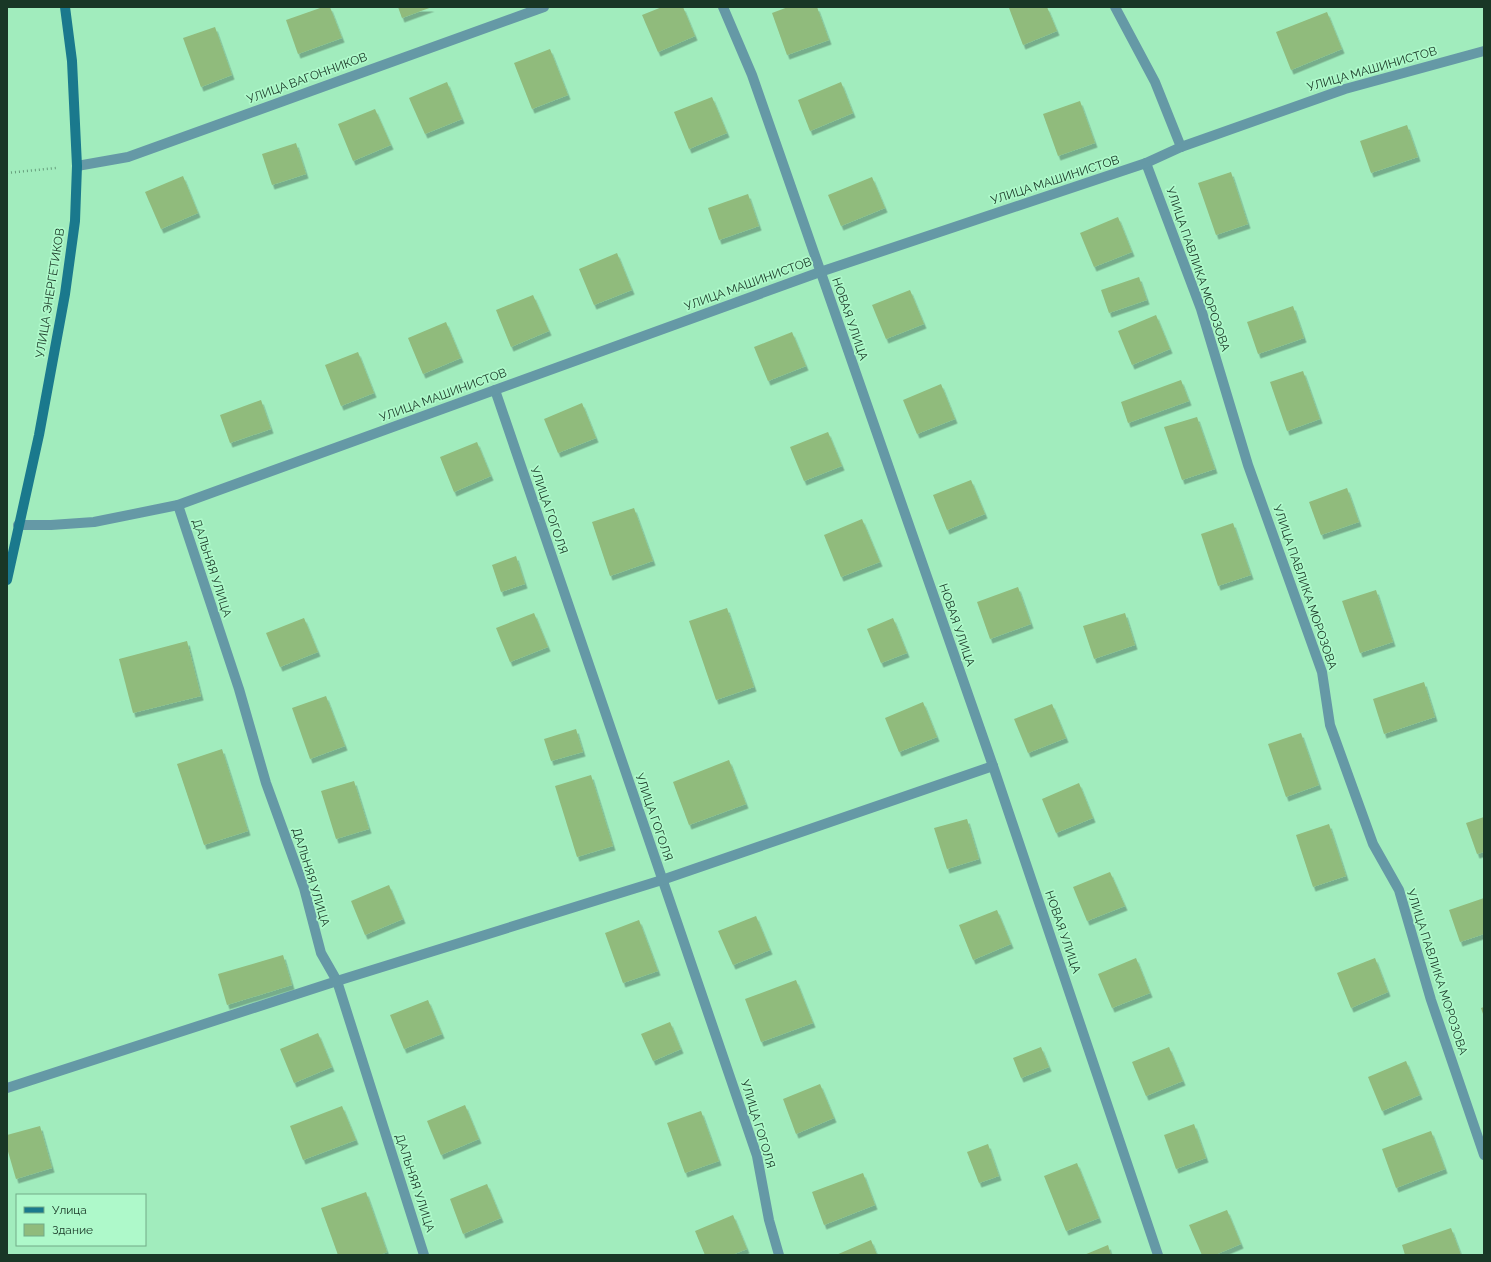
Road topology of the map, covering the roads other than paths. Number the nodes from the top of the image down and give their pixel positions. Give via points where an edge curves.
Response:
1 (65, 7) edge
2 (544, 7) edge
3 (723, 7) edge
4 (1115, 7) edge
5 (1484, 51) edge
6 (1181, 147) junction
7 (1146, 163) junction
8 (77, 166) junction
9 (820, 272) junction
10 (495, 390) junction
11 (178, 504) junction
12 (18, 525) junction
13 (7, 580) edge
14 (993, 766) junction
15 (662, 880) junction
16 (337, 981) junction
17 (7, 1088) edge
18 (1484, 1155) edge
19 (424, 1255) edge
20 (779, 1255) edge
21 (1158, 1255) edge

1 - 8 street, УЛИЦА ЭНЕРГЕТИКОВ via 72,61
2 - 8 street, УЛИЦА ВАГОННИКОВ via 128,157
3 - 9 street, НОВАЯ УЛИЦА via 752,75
4 - 6 street via 1155,82
5 - 6 street, УЛИЦА МАШИНИСТОВ via 1345,89
6 - 7 street, УЛИЦА МАШИНИСТОВ
7 - 9 street, УЛИЦА МАШИНИСТОВ
7 - 18 street, УЛИЦА ПАВЛИКА МОРОЗОВА via 1201,309 1248,465 1322,672 1330,725 1373,844 1399,890 1431,1000
8 - 12 street, УЛИЦА ЭНЕРГЕТИКОВ via 75,221 65,294 39,435
9 - 10 street, УЛИЦА МАШИНИСТОВ
9 - 14 street, НОВАЯ УЛИЦА
10 - 11 street, УЛИЦА МАШИНИСТОВ
10 - 15 street, УЛИЦА ГОГОЛЯ
11 - 12 street, УЛИЦА МАШИНИСТОВ via 94,522
11 - 16 street, ДАЛЬНЯЯ УЛИЦА via 239,689 266,783 304,888 321,953
12 - 13 street, УЛИЦА ЭНЕРГЕТИКОВ
14 - 15 street
14 - 21 street, НОВАЯ УЛИЦА
15 - 16 street
15 - 20 street, УЛИЦА ГОГОЛЯ via 757,1156 769,1220
16 - 17 street
16 - 19 street, ДАЛЬНЯЯ УЛИЦА

